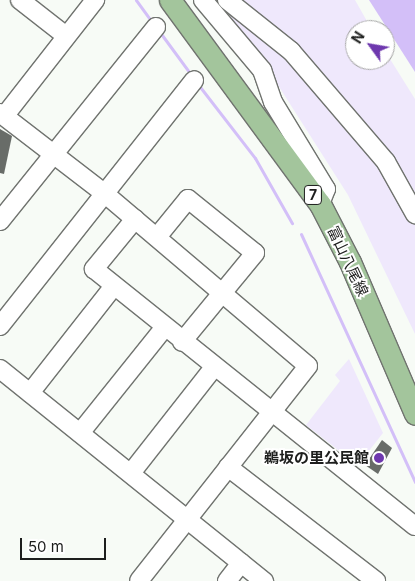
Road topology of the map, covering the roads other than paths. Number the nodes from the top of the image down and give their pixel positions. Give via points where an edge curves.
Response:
1 (20, 0) edge
2 (95, 0) edge
3 (170, 0) edge
4 (203, 0) edge
5 (227, 0) edge
6 (156, 27) dead end
7 (66, 36) junction
8 (194, 80) dead end
9 (3, 113) edge
10 (53, 154) junction
11 (104, 193) junction
12 (320, 204) junction
13 (415, 214) edge
14 (135, 219) junction
15 (0, 221) edge
16 (157, 237) junction
17 (114, 286) junction
18 (224, 293) junction
19 (0, 326) edge
20 (164, 328) junction
21 (182, 342) junction
22 (214, 367) junction
23 (0, 369) edge
24 (30, 392) junction
25 (273, 412) junction
26 (415, 414) edge
27 (80, 433) junction
28 (228, 467) junction
29 (131, 473) junction
30 (188, 520) junction
31 (415, 526) edge
32 (241, 563) junction
33 (139, 581) edge
34 (227, 581) edge
35 (264, 581) edge
36 (376, 581) edge

1 - 7 street
2 - 7 street
3 - 12 main road, 富山八尾線 / 7
4 - 12 street via 262,70 273,102 326,189
5 - 13 street via 291,51 386,162
6 - 10 street
7 - 9 street
8 - 11 street
9 - 10 street
10 - 11 street
10 - 15 street
11 - 14 street
11 - 19 street
12 - 26 main road, 富山八尾線 / 7 via 350,262
14 - 16 street
14 - 17 street via 94,269
16 - 18 street
16 - 18 street via 188,199 255,253
17 - 20 street
17 - 24 street
18 - 21 street
18 - 25 street via 308,366
20 - 21 street
20 - 27 street
21 - 22 street
22 - 25 street
22 - 29 street
23 - 24 street
24 - 27 street
25 - 28 street
25 - 31 street
27 - 29 street
28 - 30 street
28 - 36 street
29 - 30 street
30 - 32 street
30 - 33 street
32 - 34 street
32 - 35 street

